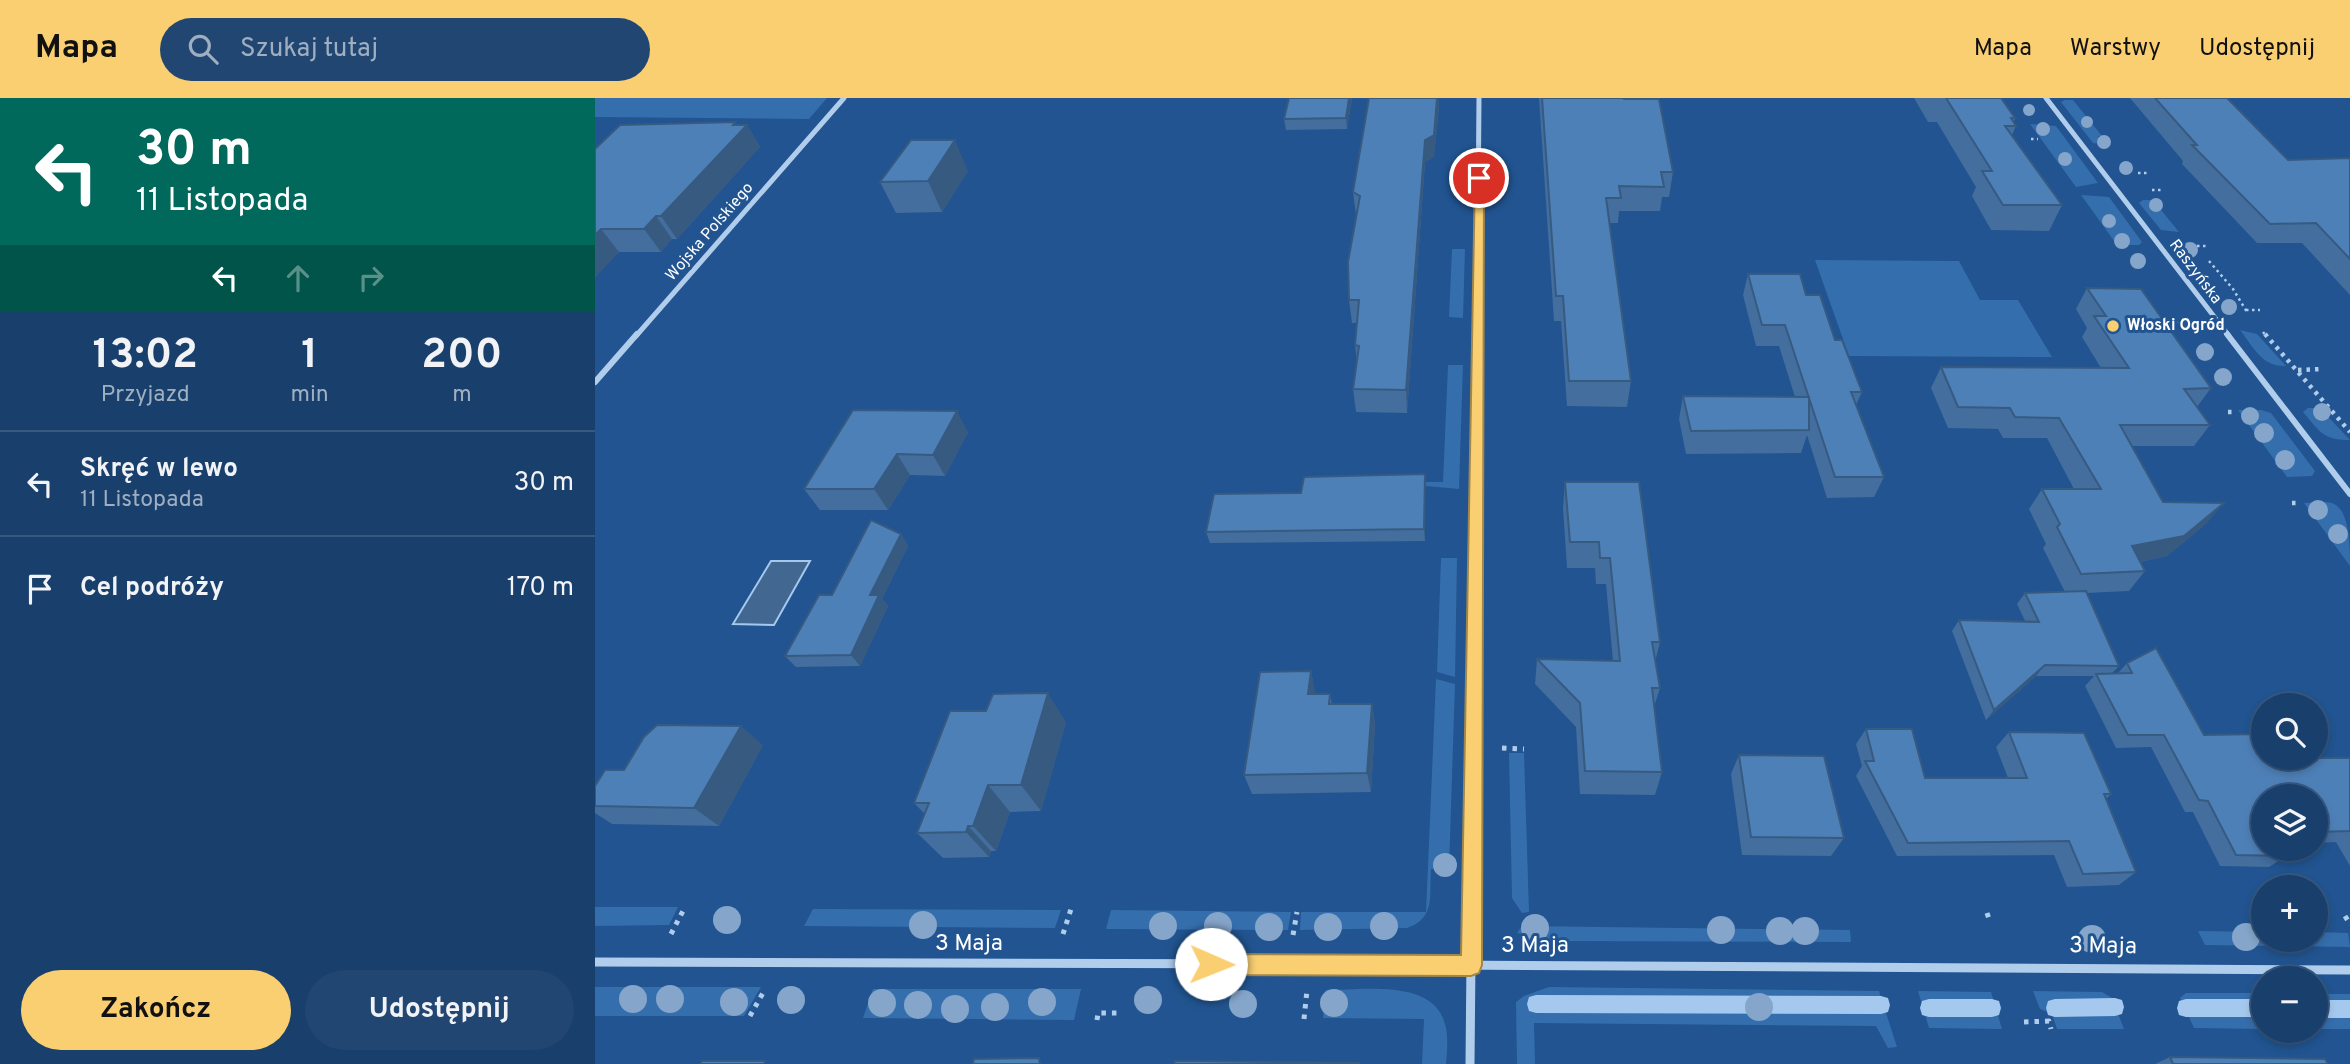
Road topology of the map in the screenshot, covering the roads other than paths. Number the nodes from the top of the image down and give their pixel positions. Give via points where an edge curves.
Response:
1 (844, 98) edge
2 (1479, 98) edge
3 (2046, 98) edge
4 (595, 382) edge
5 (2350, 494) edge
6 (595, 962) edge
7 (1471, 965) junction
8 (2350, 970) edge
9 (1470, 1064) edge

1 - 4 street, Wojska Polskiego
2 - 7 street
3 - 5 street, Raszyńska
6 - 7 street, 3 Maja
7 - 8 street, 3 Maja
7 - 9 street

